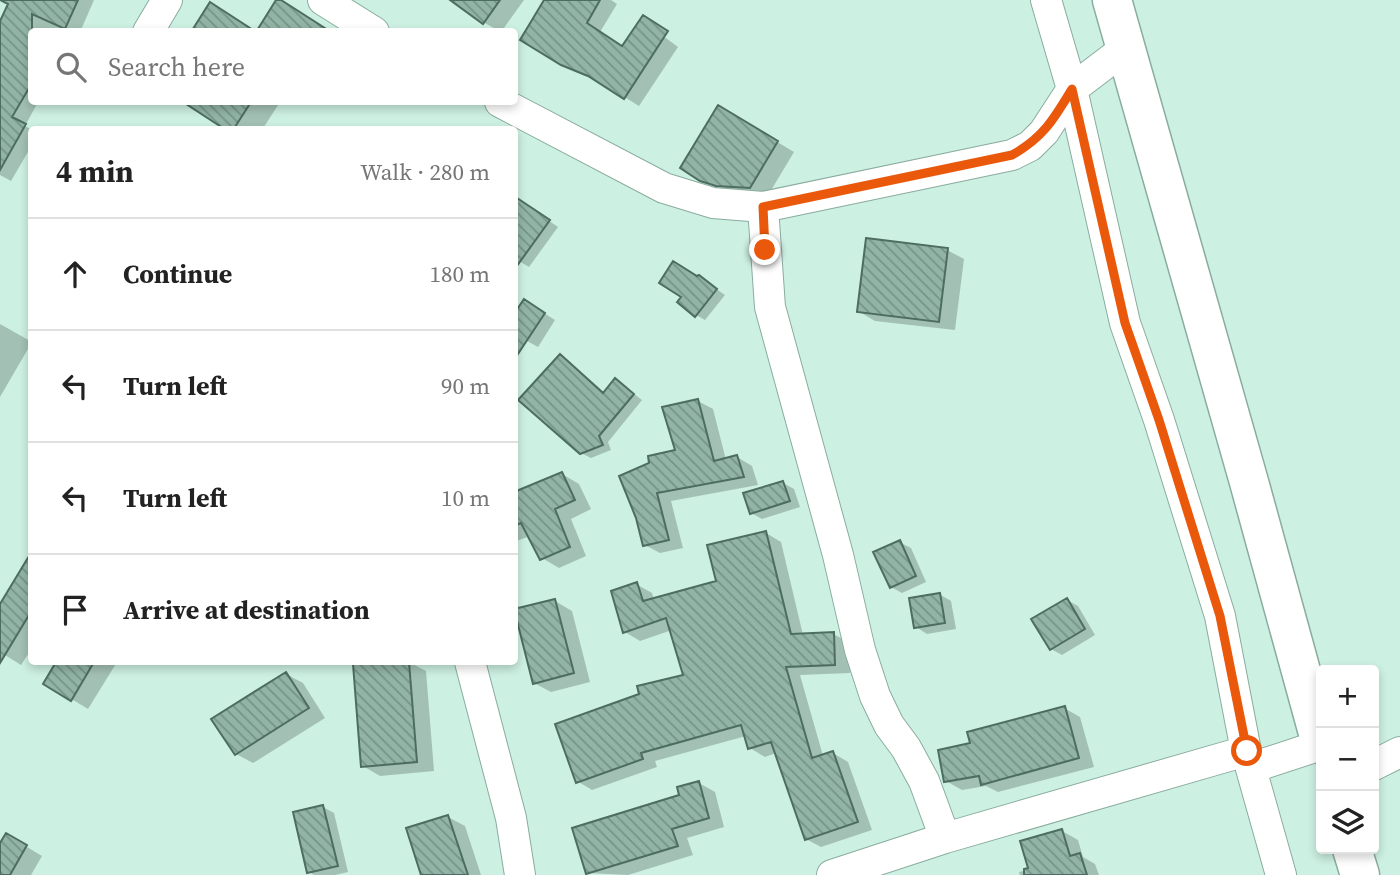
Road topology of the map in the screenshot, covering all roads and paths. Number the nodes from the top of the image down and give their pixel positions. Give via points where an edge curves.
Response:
1 (167, 0) edge
2 (323, 0) edge
3 (1046, 0) edge
4 (1112, 0) edge
5 (150, 28) edge
6 (368, 28) edge
7 (1126, 48) junction
8 (1072, 89) junction
9 (506, 105) edge
10 (763, 207) junction
11 (471, 665) edge
12 (1316, 728) edge
13 (1316, 746) edge
14 (1400, 752) edge
15 (1249, 760) junction
16 (1379, 762) edge
17 (945, 838) junction
18 (1354, 854) edge
19 (520, 875) edge
20 (832, 875) edge
21 (1281, 875) edge
22 (1360, 875) edge

1 - 5 street
2 - 6 street
3 - 8 street
4 - 7 highway
7 - 8 street
7 - 12 highway
8 - 10 street via 1044,132 1012,155
8 - 15 street via 1125,323 1220,616
9 - 10 street via 664,188 713,203
10 - 17 street via 770,307 860,650 875,696 924,781
11 - 19 street via 511,818
13 - 15 street
14 - 16 street
15 - 17 street
15 - 21 street
17 - 20 street
18 - 22 highway

